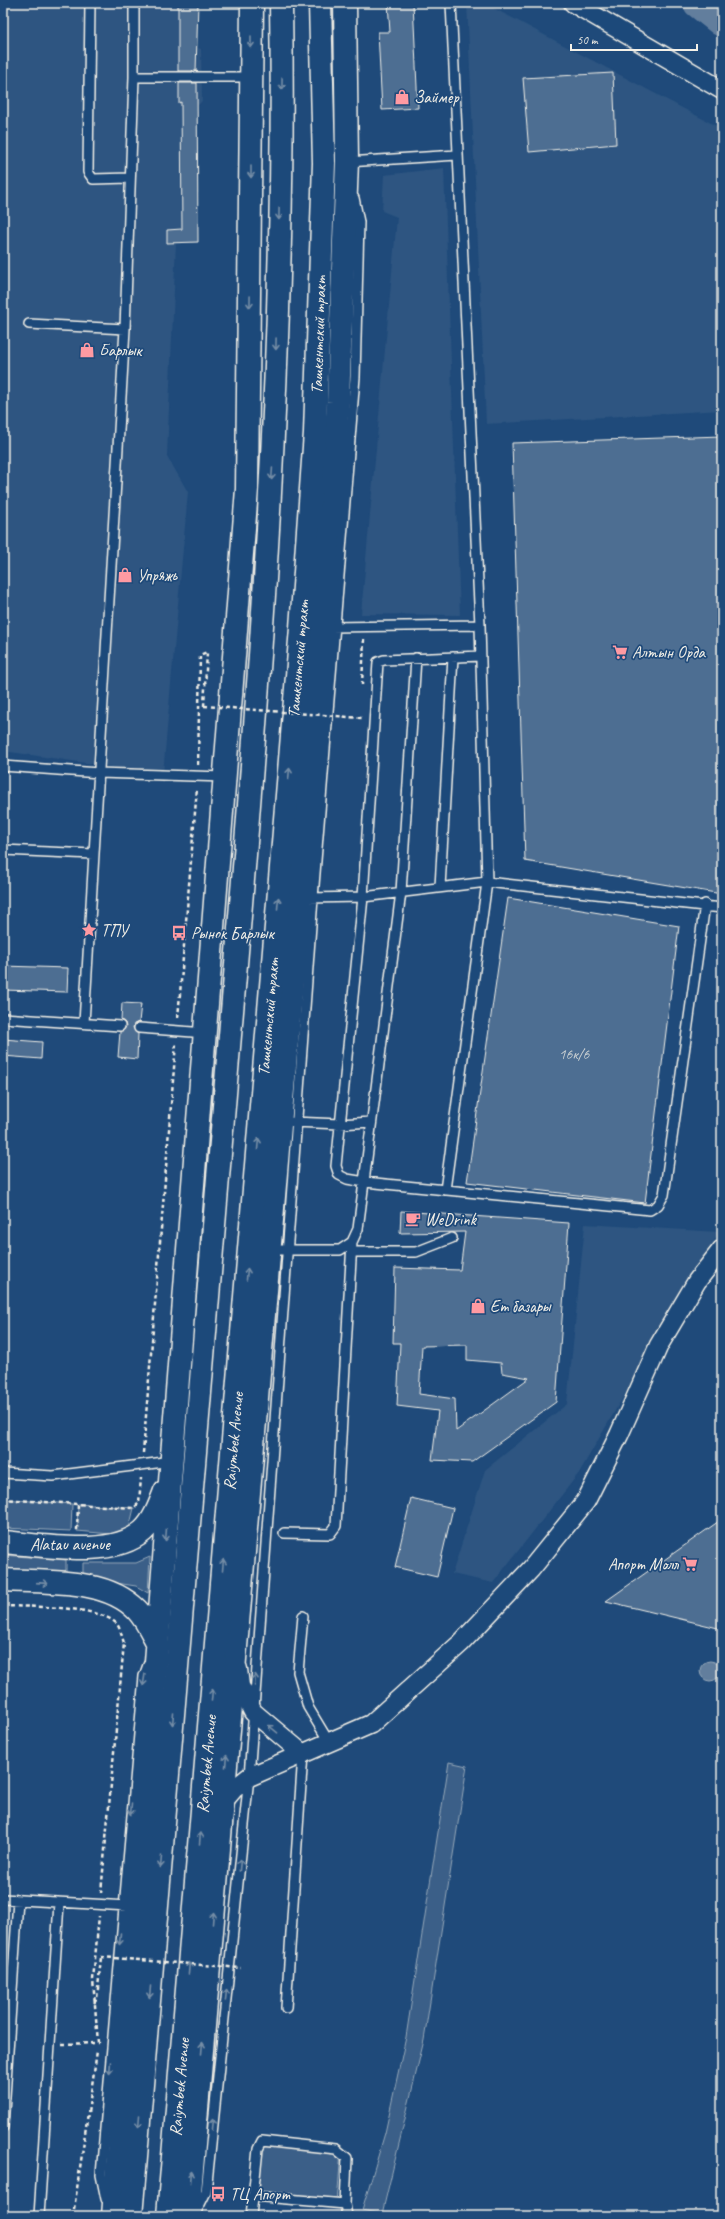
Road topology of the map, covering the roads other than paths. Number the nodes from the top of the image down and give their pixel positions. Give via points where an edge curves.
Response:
1 (90, 3) edge
2 (134, 3) edge
3 (252, 3) edge
4 (281, 3) edge
5 (320, 3) edge
6 (345, 3) edge
7 (451, 3) edge
8 (573, 3) edge
9 (134, 77) junction
10 (251, 77) junction
11 (722, 90) edge
12 (457, 155) junction
13 (347, 161) junction
14 (130, 178) junction
15 (29, 324) dead end
16 (125, 329) junction
17 (248, 401) junction
18 (237, 486) dead end
19 (230, 577) dead end
20 (228, 608) dead end
21 (480, 626) junction
22 (329, 627) junction
23 (481, 656) junction
24 (453, 657) junction
25 (416, 658) junction
26 (3, 766) edge
27 (99, 773) junction
28 (217, 777) junction
29 (3, 850) edge
30 (93, 854) junction
31 (487, 882) junction
32 (440, 887) junction
33 (401, 892) junction
34 (363, 897) junction
35 (306, 898) junction
36 (705, 904) junction
37 (722, 908) edge
38 (3, 1018) edge
39 (84, 1023) junction
40 (120, 1026) dead end
41 (139, 1028) dead end
42 (197, 1033) junction
43 (289, 1121) junction
44 (372, 1122) junction
45 (340, 1124) junction
46 (365, 1182) junction
47 (445, 1190) junction
48 (452, 1238) dead end
49 (352, 1242) junction
50 (722, 1249) edge
51 (278, 1250) junction
52 (352, 1252) junction
53 (244, 1313) joint
54 (164, 1432) dead end
55 (172, 1468) junction
56 (3, 1473) edge
57 (284, 1533) dead end
58 (3, 1542) edge
59 (3, 1580) edge
60 (303, 1616) dead end
61 (158, 1644) junction
62 (236, 1650) junction
63 (253, 1712) junction
64 (329, 1742) junction
65 (303, 1754) junction
66 (249, 1778) junction
67 (223, 1802) junction
68 (3, 1899) edge
69 (18, 1900) junction
70 (59, 1903) junction
71 (130, 1906) junction
72 (286, 2008) dead end
73 (5, 2080) edge
74 (3, 2127) edge
75 (252, 2196) junction
76 (345, 2204) junction
77 (39, 2216) edge
78 (112, 2216) edge
79 (131, 2216) edge
80 (168, 2216) edge
81 (188, 2216) edge
82 (194, 2216) edge
83 (251, 2216) edge
84 (347, 2216) edge

1 - 14 lane via 88,172 93,179
2 - 9 lane
3 -> 10 main road
4 -> 79 main road via 282,88 274,440 242,902
53 -> 5 main road, Ташкентский тракт via 315,433 324,163
6 - 13 main road
7 - 12 lane
8 - 11 street
9 - 10 lane
9 - 14 lane
10 -> 17 main road
12 - 13 lane
12 - 21 lane
13 - 22 main road
14 - 16 lane
15 - 16 lane
16 - 27 lane
17 - 18 lane via 241,433
17 - 28 main road via 247,489
19 - 20 lane
21 - 22 lane
21 - 23 lane
22 - 35 main road
23 - 24 lane
23 - 31 lane
24 - 25 lane
24 - 32 lane
25 - 33 lane
25 - 34 lane via 378,662
26 - 27 lane
27 - 28 lane
27 - 30 lane
28 - 42 main road
29 - 30 lane
30 - 39 lane
31 - 32 lane
31 - 36 lane
31 - 47 lane
32 - 33 lane
33 - 34 lane
33 - 44 lane
34 - 35 lane
34 - 45 lane
35 - 43 main road
36 - 37 lane
36 - 47 lane via 664,1195 658,1205 650,1210
38 - 39 lane
39 - 40 lane
41 - 42 lane
42 - 55 main road
43 - 45 lane
43 - 51 main road
44 - 45 lane
44 - 46 lane
45 - 46 lane via 336,1166 339,1174 347,1179
46 - 47 lane
46 - 49 lane via 358,1229
48 - 52 lane via 416,1252
49 - 51 lane via 340,1250
49 - 52 lane
50 - 64 street via 696,1281 659,1345 586,1501 531,1569 461,1643 371,1724
51 - 62 main road
63 -> 51 lane
52 - 57 lane via 336,1526 330,1534
80 -> 53 main road, Raiymbek Avenue
54 - 55 lane
55 - 56 lane via 142,1466 53,1476
55 - 58 main road, Alatau avenue via 157,1510 143,1530 126,1542 76,1547
55 -> 61 main road
59 -> 61 main road via 74,1585 102,1589 122,1597 138,1610
60 - 64 lane via 298,1672 308,1707
61 -> 71 main road
62 - 63 street via 240,1686
67 -> 62 main road
65 -> 63 street
63 - 66 lane
64 - 65 street
65 - 66 street
65 - 72 lane
66 - 67 street via 234,1789
82 -> 66 lane via 206,2192
81 -> 67 main road
68 - 69 lane
69 - 70 lane
69 - 73 lane
70 - 71 lane
70 - 77 lane
71 -> 78 main road
73 - 74 lane
75 - 76 lane
75 - 76 lane via 258,2149 262,2141 336,2149 347,2158
75 - 83 lane
76 - 84 lane

